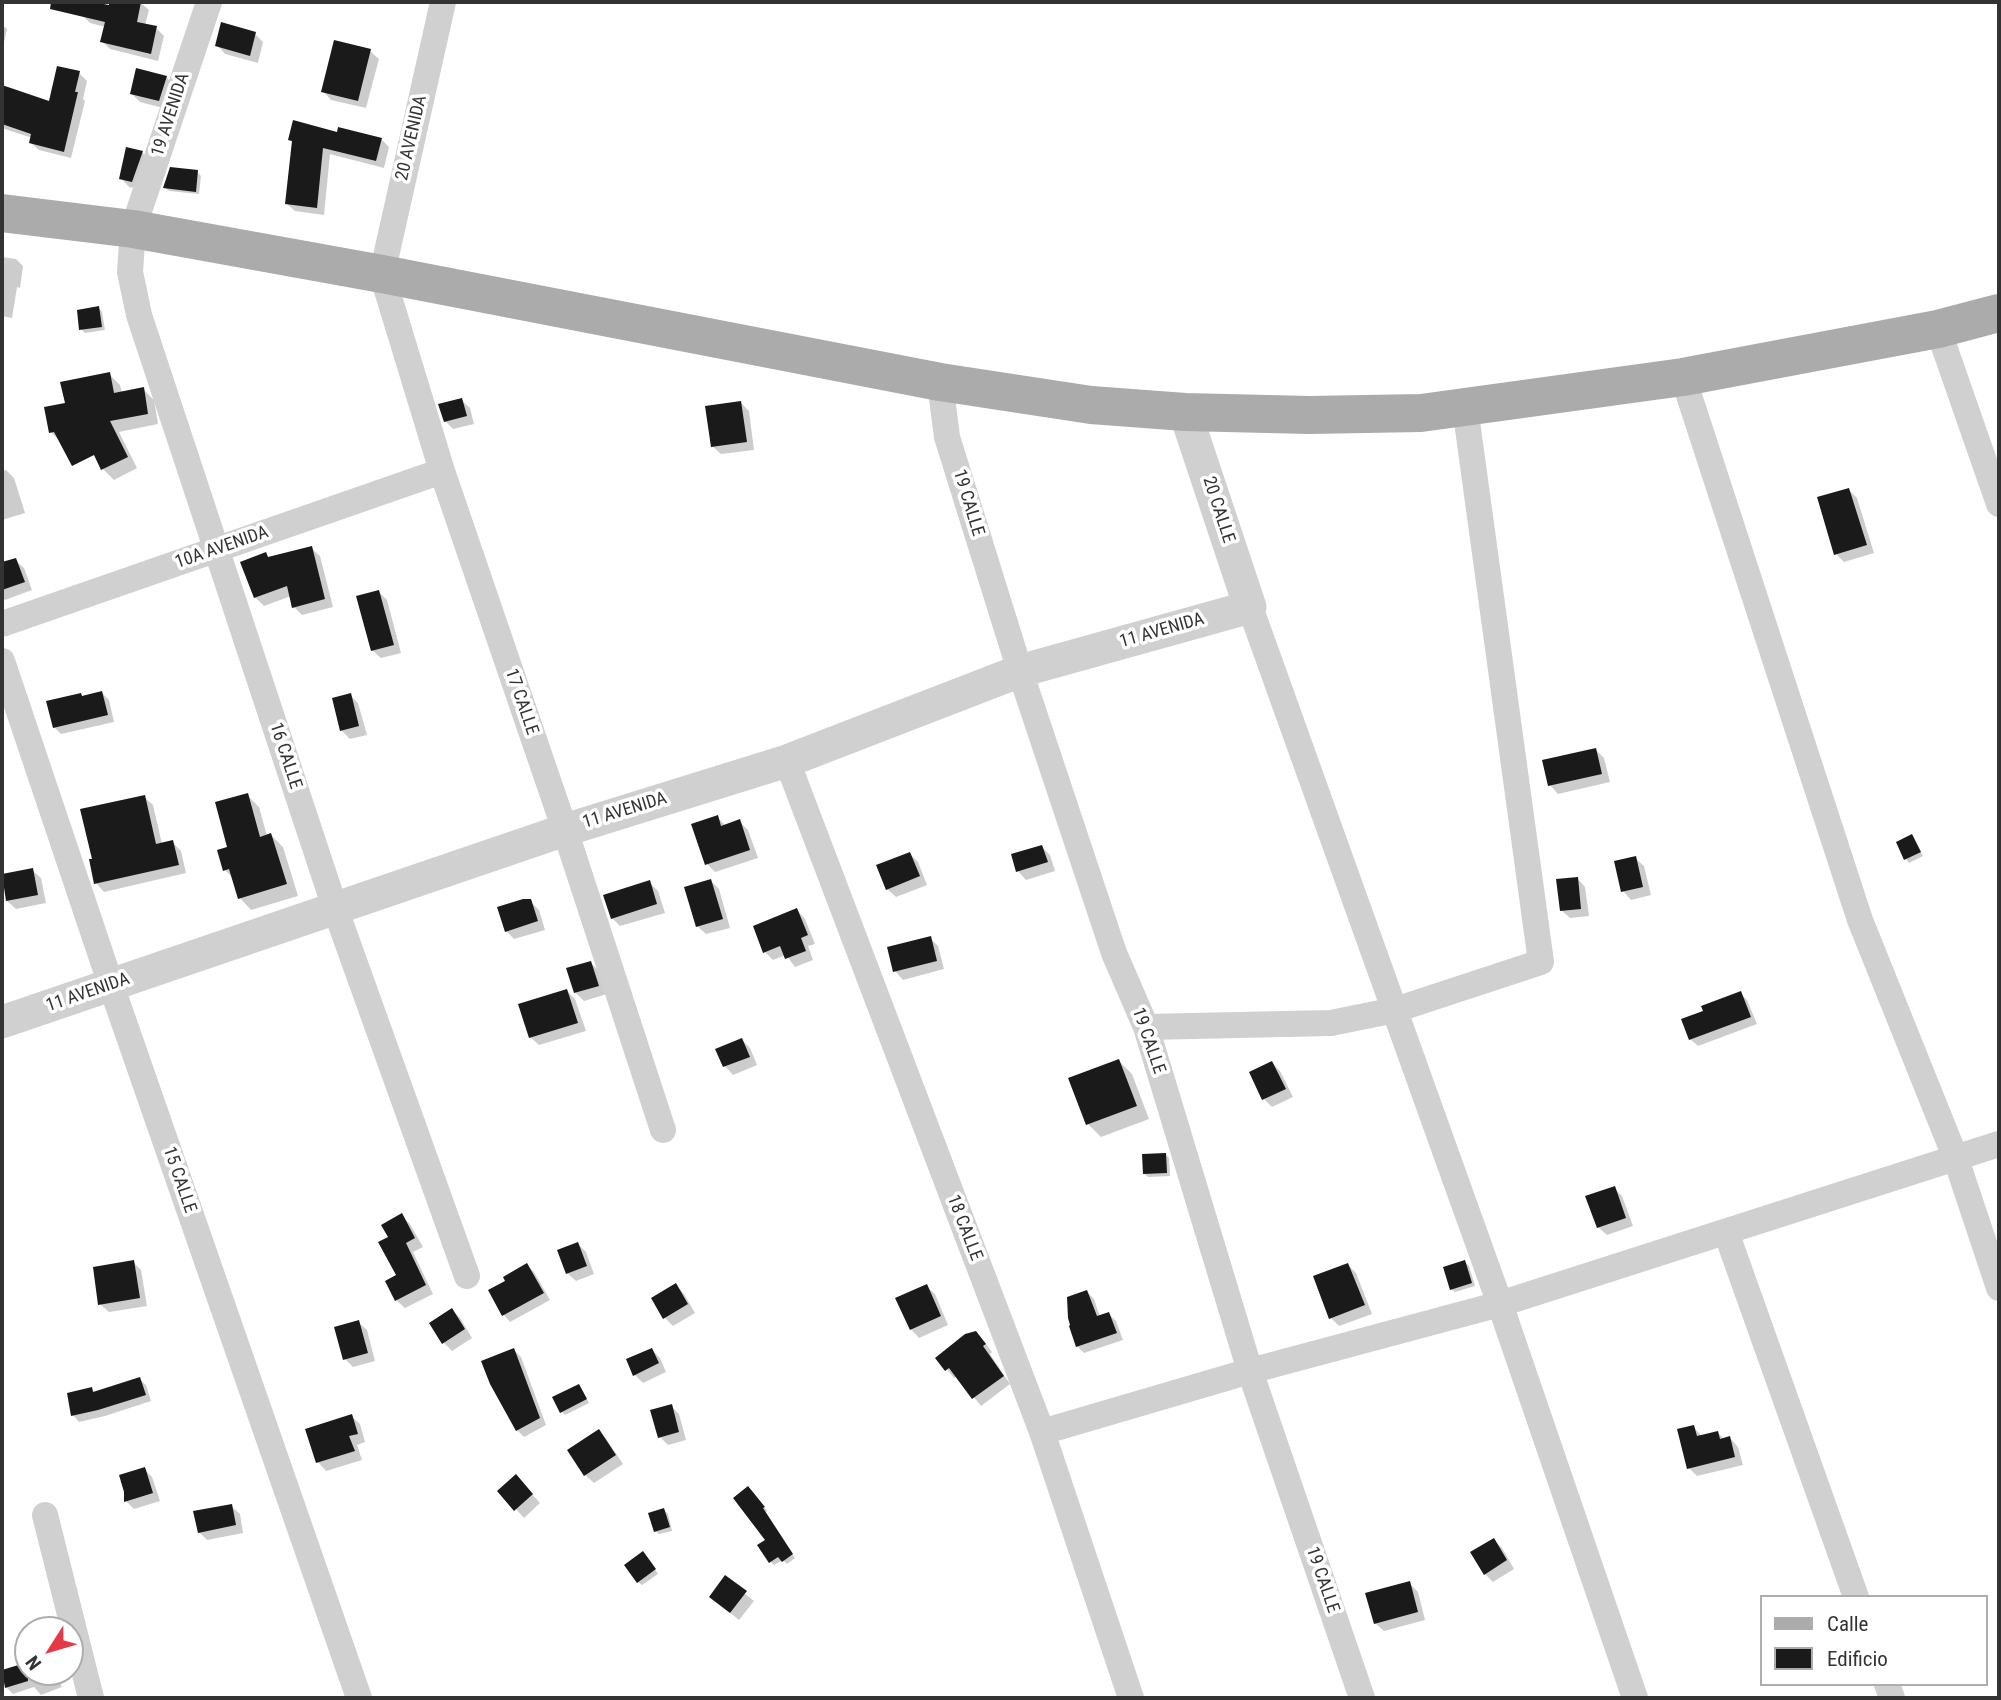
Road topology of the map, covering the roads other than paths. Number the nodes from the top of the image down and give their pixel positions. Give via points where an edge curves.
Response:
1 (209, 2) edge
2 (443, 2) edge
3 (2, 213) edge
4 (133, 229) junction
5 (382, 274) junction
6 (1999, 313) edge
7 (1938, 329) junction
8 (1683, 377) junction
9 (940, 382) junction
10 (1465, 407) junction
11 (1185, 412) junction
12 (442, 471) junction
13 (1999, 504) edge
14 (216, 550) junction
15 (1250, 607) junction
16 (2, 624) edge
17 (2, 661) edge
18 (1020, 671) junction
19 (787, 761) junction
20 (565, 830) junction
21 (335, 908) junction
22 (111, 985) junction
23 (1395, 1010) junction
24 (2, 1022) edge
25 (1146, 1027) junction
26 (663, 1130) dead end
27 (1999, 1144) edge
28 (1956, 1158) junction
29 (1726, 1232) junction
30 (467, 1276) dead end
31 (1999, 1288) edge
32 (1500, 1304) junction
33 (1250, 1371) junction
34 (1042, 1432) junction
35 (45, 1515) dead end
36 (1855, 1595) edge
37 (91, 1698) edge
38 (359, 1698) edge
39 (1132, 1698) edge
40 (1362, 1698) edge
41 (1635, 1698) edge

1 - 4 street, 19 AVENIDA
2 - 5 street, 20 AVENIDA
3 - 4 main road
4 - 5 main road
4 - 14 street, 16 CALLE via 130,272 139,315
5 - 9 main road
5 - 12 street, 17 CALLE
6 - 7 main road
7 - 8 main road
7 - 13 street
8 - 10 main road
8 - 28 street via 1860,920
9 - 11 main road via 1091,405
9 - 18 street, 19 CALLE via 947,437
10 - 11 main road via 1420,413 1309,415
10 - 23 street via 1541,961
11 - 15 street, 20 CALLE
12 - 14 street, 10A AVENIDA
12 - 20 street, 17 CALLE
14 - 16 street, 10A AVENIDA
14 - 21 street, 16 CALLE
15 - 18 street, 11 AVENIDA
15 - 23 street
17 - 22 street, 15 CALLE
18 - 19 street, 11 AVENIDA
18 - 25 street, 19 CALLE via 1114,953
19 - 20 street, 11 AVENIDA
19 - 34 street, 18 CALLE
20 - 21 street, 11 AVENIDA
20 - 26 street, 17 CALLE
21 - 22 street, 11 AVENIDA
21 - 30 street, 16 CALLE
22 - 24 street, 11 AVENIDA
22 - 38 street, 15 CALLE
23 - 25 street via 1331,1023
23 - 32 street
25 - 33 street, 19 CALLE
27 - 28 street
28 - 29 street
28 - 31 street
29 - 32 street
29 - 36 street
32 - 33 street
32 - 41 street
33 - 34 street
33 - 40 street, 19 CALLE
34 - 39 street, 18 CALLE
35 - 37 street

